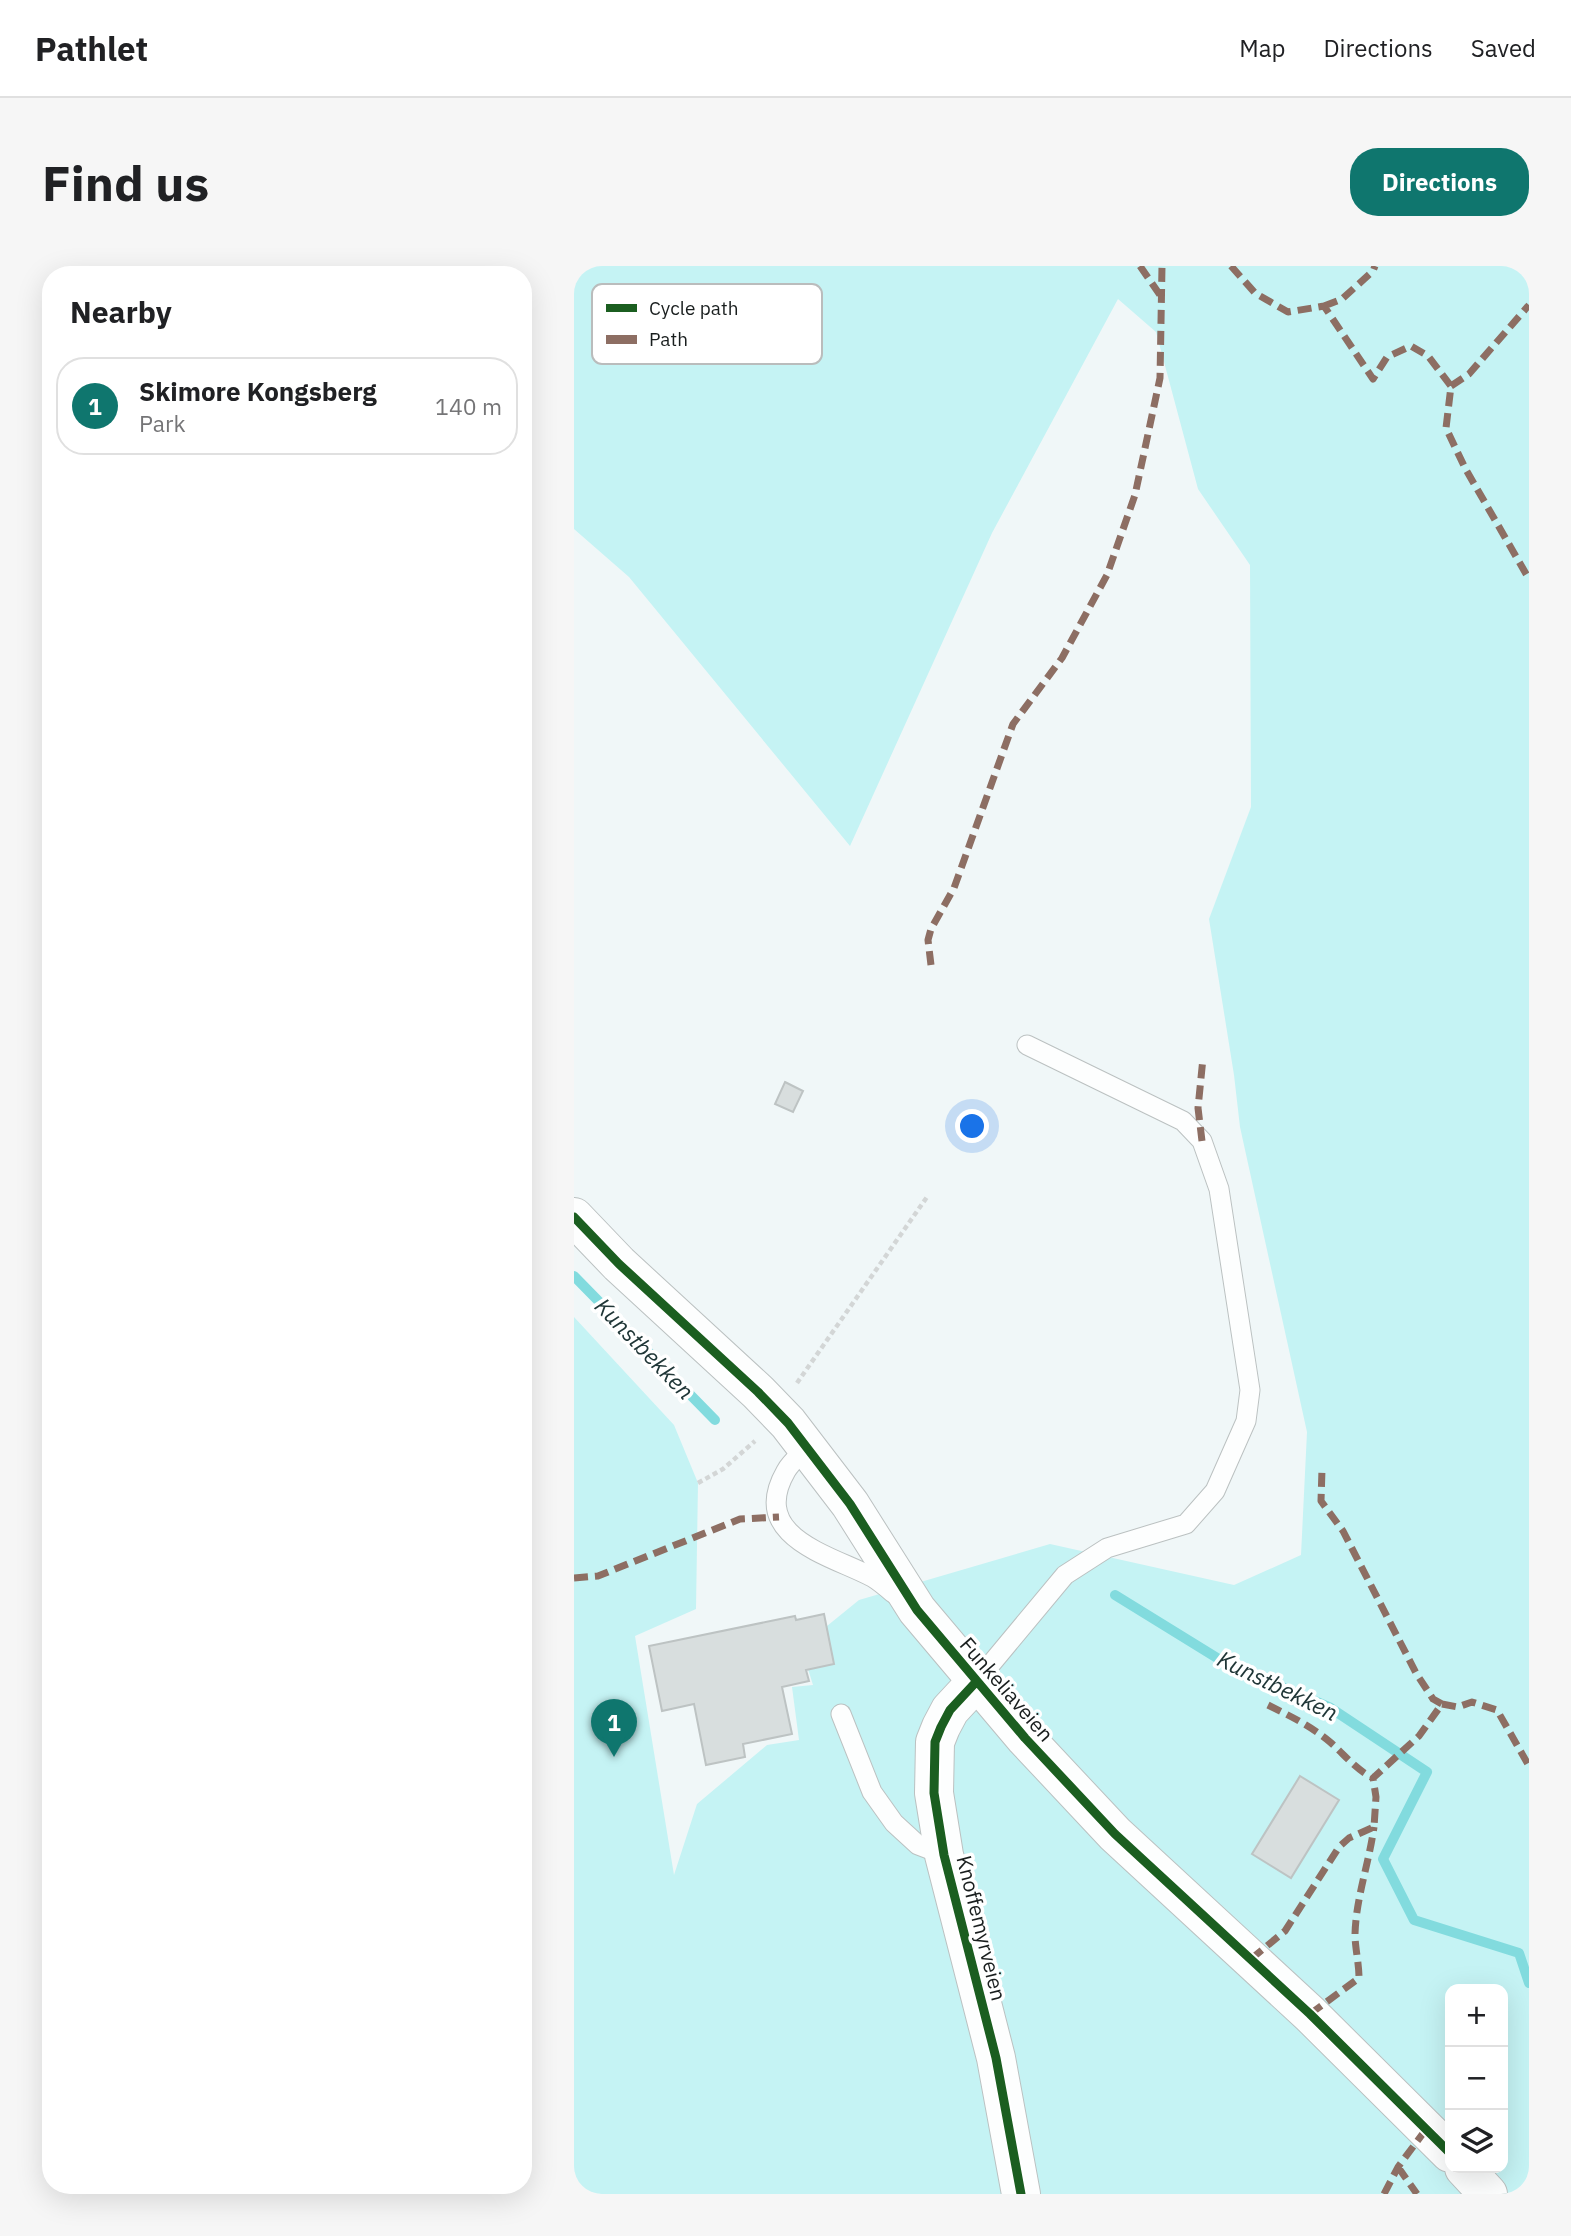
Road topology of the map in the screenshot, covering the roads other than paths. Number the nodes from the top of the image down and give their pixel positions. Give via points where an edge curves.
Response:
1 (1027, 1045) dead end
2 (574, 1217) edge
3 (807, 1446) junction
4 (917, 1610) junction
5 (976, 1682) junction
6 (841, 1714) dead end
7 (944, 1856) junction
8 (1445, 2148) edge
9 (1469, 2173) edge
10 (1021, 2194) edge
11 (1488, 2194) edge

1 - 5 lane via 1183,1121 1202,1142 1219,1189 1250,1390 1246,1421 1215,1491 1186,1524 1107,1548 1065,1574
2 - 3 street, Funkeliaveien
3 - 4 street, Funkeliaveien
3 - 4 lane via 787,1469 778,1492 779,1517 811,1550 874,1578
4 - 5 street, Funkeliaveien
5 - 7 street, Knoffemyrveien via 950,1710 935,1742 934,1793
5 - 8 street, Funkeliaveien via 1115,1833 1310,2014
6 - 7 lane via 872,1792 894,1823 918,1846
7 - 10 street, Knoffemyrveien via 996,2058
9 - 11 street

